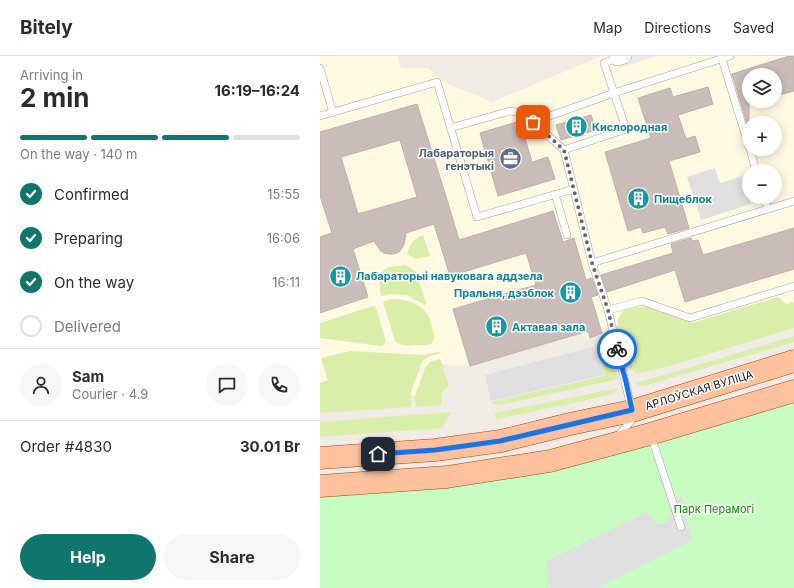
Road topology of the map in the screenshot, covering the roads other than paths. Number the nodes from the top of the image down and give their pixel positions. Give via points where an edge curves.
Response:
1 (730, 56) edge
2 (621, 57) edge
3 (722, 59) junction
4 (320, 68) edge
5 (614, 93) junction
6 (333, 113) junction
7 (320, 116) edge
8 (533, 122) junction
9 (742, 125) edge
10 (450, 128) junction
11 (564, 150) junction
12 (574, 189) junction
13 (556, 194) junction
14 (794, 201) edge
15 (766, 204) edge
16 (768, 209) junction
17 (567, 235) dead end
18 (592, 263) junction
19 (794, 286) edge
20 (608, 310) junction
21 (794, 361) edge
22 (794, 391) edge
23 (632, 410) junction
24 (650, 434) junction
25 (599, 448) junction
26 (320, 458) edge
27 (320, 486) edge
28 (681, 527) dead end

1 - 3 lane
2 - 5 lane via 604,63
3 - 5 lane
3 - 9 lane
4 - 6 lane
5 - 8 lane
5 - 11 lane via 626,129
6 - 7 lane
6 - 10 lane via 437,82
8 - 10 lane via 523,113 510,110
8 - 11 lane
10 - 13 lane via 477,217
11 - 12 lane
12 - 13 lane
12 - 18 lane
13 - 17 lane
14 - 16 lane
15 - 16 lane
16 - 18 lane
18 - 20 lane
19 - 20 lane via 690,318 642,301
20 - 23 lane
21 - 23 main road, АРЛОЎСКАЯ ВУЛІЦА
22 - 24 main road
23 - 25 lane via 631,422 617,437
23 - 26 main road, АРЛОЎСКАЯ ВУЛІЦА via 500,441 435,450
24 - 25 main road
24 - 28 lane
25 - 27 main road via 550,460 447,477

